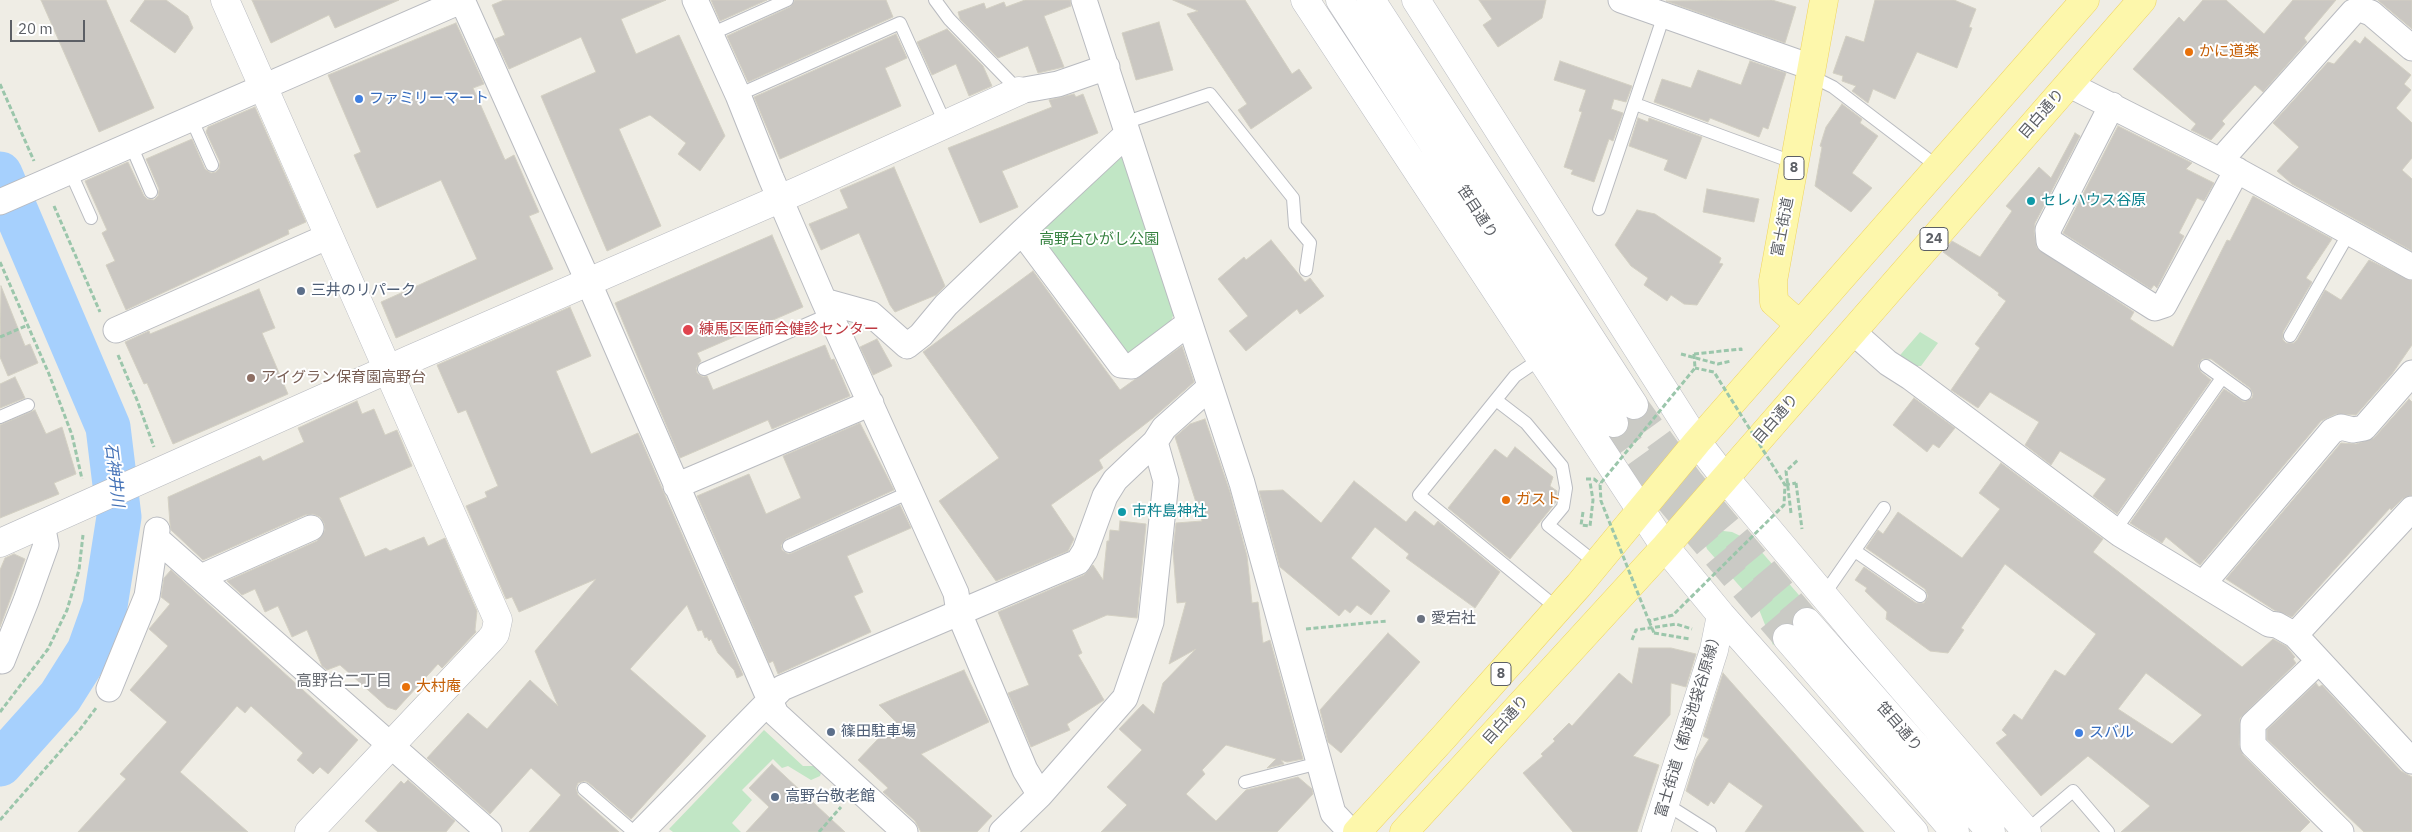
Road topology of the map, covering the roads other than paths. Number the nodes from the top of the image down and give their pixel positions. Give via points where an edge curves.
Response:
1 (225, 0) edge
2 (463, 0) edge
3 (695, 0) edge
4 (787, 0) edge
5 (936, 0) edge
6 (1084, 0) edge
7 (1305, 0) edge
8 (1340, 0) edge
9 (1371, 0) edge
10 (1416, 0) edge
11 (1621, 0) edge
12 (1824, 0) edge
13 (2085, 0) edge
14 (2142, 0) edge
15 (1664, 15) junction
16 (711, 34) junction
17 (2412, 48) edge
18 (1107, 68) junction
19 (1811, 72) junction
20 (2068, 84) junction
21 (264, 87) junction
22 (1019, 92) junction
23 (738, 94) junction
24 (1635, 104) junction
25 (2112, 105) junction
26 (191, 118) junction
27 (945, 123) junction
28 (1126, 128) junction
29 (131, 145) junction
30 (1795, 163) junction
31 (212, 165) dead end
32 (2228, 166) junction
33 (1938, 167) junction
34 (70, 171) junction
35 (151, 192) dead end
36 (779, 198) junction
37 (0, 202) edge
38 (1599, 209) dead end
39 (91, 218) dead end
40 (1022, 232) junction
41 (2349, 233) junction
42 (329, 236) junction
43 (2412, 267) edge
44 (1306, 270) dead end
45 (588, 281) junction
46 (827, 307) junction
47 (1188, 323) junction
48 (1800, 325) junction
49 (111, 332) road end
50 (1854, 332) junction
51 (2290, 336) dead end
52 (1540, 359) junction
53 (2206, 366) dead end
54 (704, 368) dead end
55 (389, 369) junction
56 (2412, 373) edge
57 (2222, 378) junction
58 (1210, 387) junction
59 (2245, 394) dead end
60 (1496, 400) junction
61 (871, 403) junction
62 (28, 405) dead end
63 (0, 417) edge
64 (1155, 442) junction
65 (1698, 442) junction
66 (1724, 478) junction
67 (676, 486) junction
68 (910, 492) junction
69 (1884, 508) dead end
70 (2412, 509) edge
71 (1640, 512) junction
72 (42, 524) junction
73 (311, 528) dead end
74 (2116, 529) junction
75 (0, 543) edge
76 (789, 546) dead end
77 (1664, 547) junction
78 (1855, 551) junction
79 (1597, 564) junction
80 (201, 577) junction
81 (2203, 584) junction
82 (1824, 596) junction
83 (1920, 596) dead end
84 (1558, 609) junction
85 (960, 612) junction
86 (1721, 615) junction
87 (2295, 635) junction
88 (0, 660) edge
89 (2319, 661) junction
90 (109, 689) road end
91 (770, 700) junction
92 (391, 746) junction
93 (2412, 761) edge
94 (1319, 763) junction
95 (1245, 782) dead end
96 (584, 789) dead end
97 (1040, 795) junction
98 (1666, 804) junction
99 (2026, 831) edge
100 (309, 832) edge
101 (490, 832) edge
102 (634, 832) edge
103 (641, 832) edge
104 (905, 832) edge
105 (1002, 832) edge
106 (1352, 832) edge
107 (1356, 832) edge
108 (1404, 832) edge
109 (1656, 832) edge
110 (1710, 832) edge
111 (1914, 832) edge
112 (1955, 832) edge
113 (1991, 832) edge
114 (2108, 832) edge
115 (2341, 832) edge

1 - 21 main road
2 - 21 street
2 - 45 street
3 - 16 street
4 - 16 lane
5 - 22 lane via 949,19
6 - 18 street
7 - 52 main road
8 - 9 main road, 笹目通り via 1624,414
10 - 65 main road
11 - 15 street
12 - 19 main road, 富士街道 / 8
13 - 33 main road
14 - 20 main road, 目白通り / 24
15 - 19 street
15 - 24 lane
16 - 23 street
17 - 32 street via 2371,13 2360,9 2353,12
18 - 22 street via 1058,84
18 - 28 street
19 - 30 main road, 富士街道 / 8
19 - 33 lane
20 - 25 street
20 - 50 main road, 目白通り / 24
21 - 26 street
21 - 42 main road
22 - 27 main road
23 - 27 lane via 900,23
23 - 36 street
24 - 30 lane
24 - 38 lane
25 - 32 street
25 - 32 street via 2048,230 2049,240 2155,308 2164,305
26 - 29 street
26 - 31 lane
27 - 36 main road
28 - 40 street
28 - 44 lane via 1210,94 1293,198 1295,225 1310,243
28 - 47 street
29 - 34 street
29 - 35 lane
30 - 48 main road, 富士街道 / 8 via 1772,280 1774,302
32 - 41 street
33 - 48 main road
34 - 37 street
34 - 39 lane
36 - 45 main road
36 - 46 street
40 - 46 street via 907,346 872,314
40 - 47 street via 1122,365 1132,366
41 - 43 street
41 - 51 lane
42 - 49 street
42 - 55 main road
45 - 55 main road
45 - 67 street
46 - 54 lane
46 - 61 street
47 - 58 street
48 - 65 main road
50 - 66 main road, 目白通り / 24
50 - 74 street via 1888,363
52 - 60 lane via 1515,376
52 - 71 main road
53 - 57 lane
55 - 72 main road
55 - 92 main road via 498,620 490,640
56 - 81 street via 2364,428 2336,427 2332,431
57 - 59 lane
57 - 74 lane
58 - 64 street via 1164,428
58 - 94 street via 1242,483
60 - 79 lane via 1526,423 1562,466 1566,488 1563,507 1548,525
60 - 84 lane via 1419,495
61 - 67 street
61 - 68 street
62 - 63 lane
64 - 85 street via 1115,480 1105,496 1078,562
64 - 97 street via 1166,481 1151,622 1126,698
65 - 66 main road
65 - 71 main road, 8
66 - 77 main road, 目白通り / 8
66 - 82 main road
67 - 91 street
68 - 76 lane
68 - 85 street via 956,593
69 - 78 lane
70 - 87 street
71 - 77 main road
71 - 79 main road, 8
72 - 75 main road
72 - 88 street via 46,545
73 - 80 street
74 - 81 street
77 - 86 main road
77 - 108 main road, 目白通り / 8
78 - 82 lane
78 - 83 lane
79 - 84 main road, 8
80 - 90 street via 157,534 147,596
80 - 92 street
81 - 87 street via 2269,624
82 - 99 main road
84 - 107 main road, 8
85 - 91 street via 782,688
85 - 97 street via 1025,770
86 - 98 main road, 富士街道（都道池袋谷原線） via 1714,650
86 - 111 main road
87 - 89 street
89 - 93 street
89 - 115 street via 2253,724 2254,745
91 - 103 street
91 - 104 street via 776,714
92 - 100 main road
92 - 101 street
94 - 95 lane
94 - 106 street via 1333,813
96 - 102 lane
97 - 105 street
98 - 109 main road, 富士街道（都道池袋谷原線）
98 - 110 lane
99 - 114 lane via 2073,791
112 - 113 main road, 笹目通り via 1797,630

